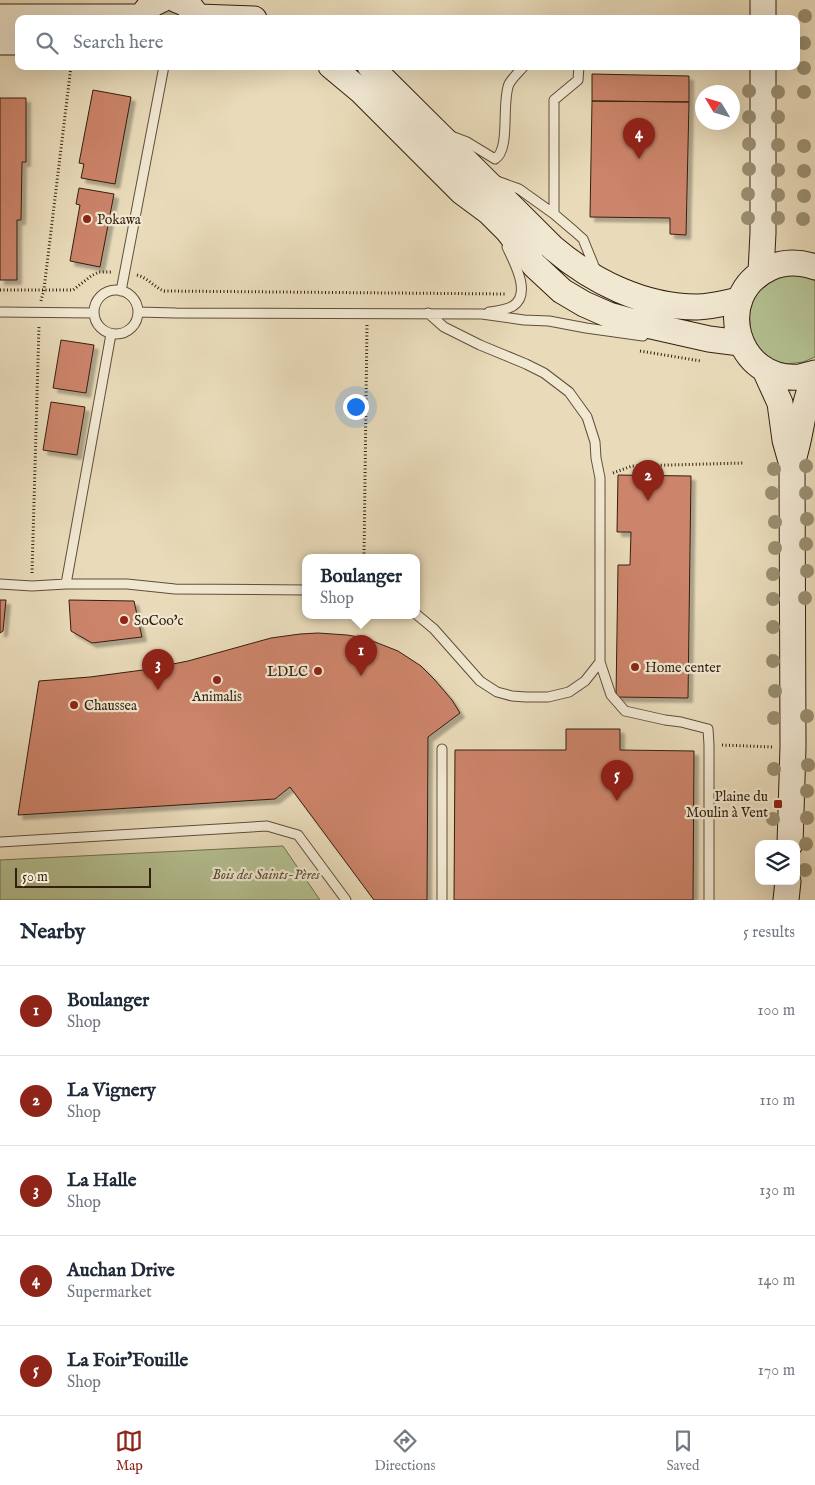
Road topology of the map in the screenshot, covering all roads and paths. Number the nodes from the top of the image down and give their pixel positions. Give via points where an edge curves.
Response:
1 (161, 0) edge
2 (177, 0) edge
3 (763, 0) edge
4 (143, 15) edge
5 (196, 15) edge
6 (763, 15) edge
7 (0, 17) edge
8 (15, 17) edge
9 (0, 42) edge
10 (15, 42) edge
11 (71, 70) edge
12 (163, 70) edge
13 (336, 70) edge
14 (374, 70) edge
15 (520, 70) edge
16 (579, 70) edge
17 (763, 70) edge
18 (436, 131) junction
19 (482, 176) junction
20 (462, 192) junction
21 (554, 214) junction
22 (815, 267) edge
23 (761, 272) junction
24 (600, 280) junction
25 (121, 291) junction
26 (739, 300) junction
27 (39, 311) junction
28 (0, 312) edge
29 (138, 312) junction
30 (94, 313) junction
31 (428, 313) junction
32 (482, 314) junction
33 (367, 324) dead end
34 (111, 334) junction
35 (709, 339) junction
36 (740, 343) junction
37 (765, 370) junction
38 (815, 372) edge
39 (815, 378) edge
40 (744, 463) dead end
41 (792, 465) junction
42 (600, 478) junction
43 (364, 554) edge
44 (0, 584) edge
45 (66, 584) junction
46 (32, 586) junction
47 (302, 590) edge
48 (420, 617) edge
49 (600, 662) junction
50 (709, 745) junction
51 (780, 747) dead end
52 (442, 749) dead end
53 (790, 840) edge
54 (0, 842) edge
55 (788, 885) edge
56 (346, 900) edge
57 (442, 900) edge
58 (709, 900) edge
59 (786, 900) edge

1 - 4 street via 154,2
2 - 5 street via 192,8
3 - 6 street
7 - 8 street
9 - 10 street
11 - 27 path
12 - 25 lane
13 - 20 street
14 - 18 street
15 - 18 lane via 507,92 500,156 495,159 467,142
16 - 21 lane via 578,80 554,100
17 - 23 street
18 - 19 street
19 - 21 lane via 519,189
19 - 24 street via 553,248
20 - 32 lane via 505,243 522,286 521,295 511,307
20 - 35 street via 489,212 534,265 562,291 609,315
21 - 24 lane via 583,239
22 - 23 street via 796,262 778,264
23 - 26 street via 748,284
24 - 26 street via 657,303 700,307
25 - 29 lane via 133,299
25 - 30 lane via 106,293 99,298
26 - 36 street via 736,329
27 - 28 lane
27 - 30 lane
27 - 46 path
29 - 31 lane
29 - 34 lane via 130,329
30 - 34 lane via 99,326
31 - 32 lane
31 - 42 lane via 444,327 544,373 569,392 588,417
32 - 35 lane via 658,338
33 - 43 path
34 - 45 lane
35 - 36 street
36 - 37 street via 750,358
37 - 38 street via 782,376 801,377
37 - 41 street via 780,403
39 - 41 street via 806,402
40 - 42 path via 632,466
41 - 53 street
42 - 49 lane
44 - 46 lane
45 - 46 lane
45 - 47 lane
48 - 49 lane via 480,681 497,692 512,696 548,697 569,692 585,681
49 - 50 lane via 611,695 626,711 708,729
50 - 51 path
50 - 58 lane
52 - 57 lane
54 - 56 lane via 267,826 298,835
55 - 59 street

